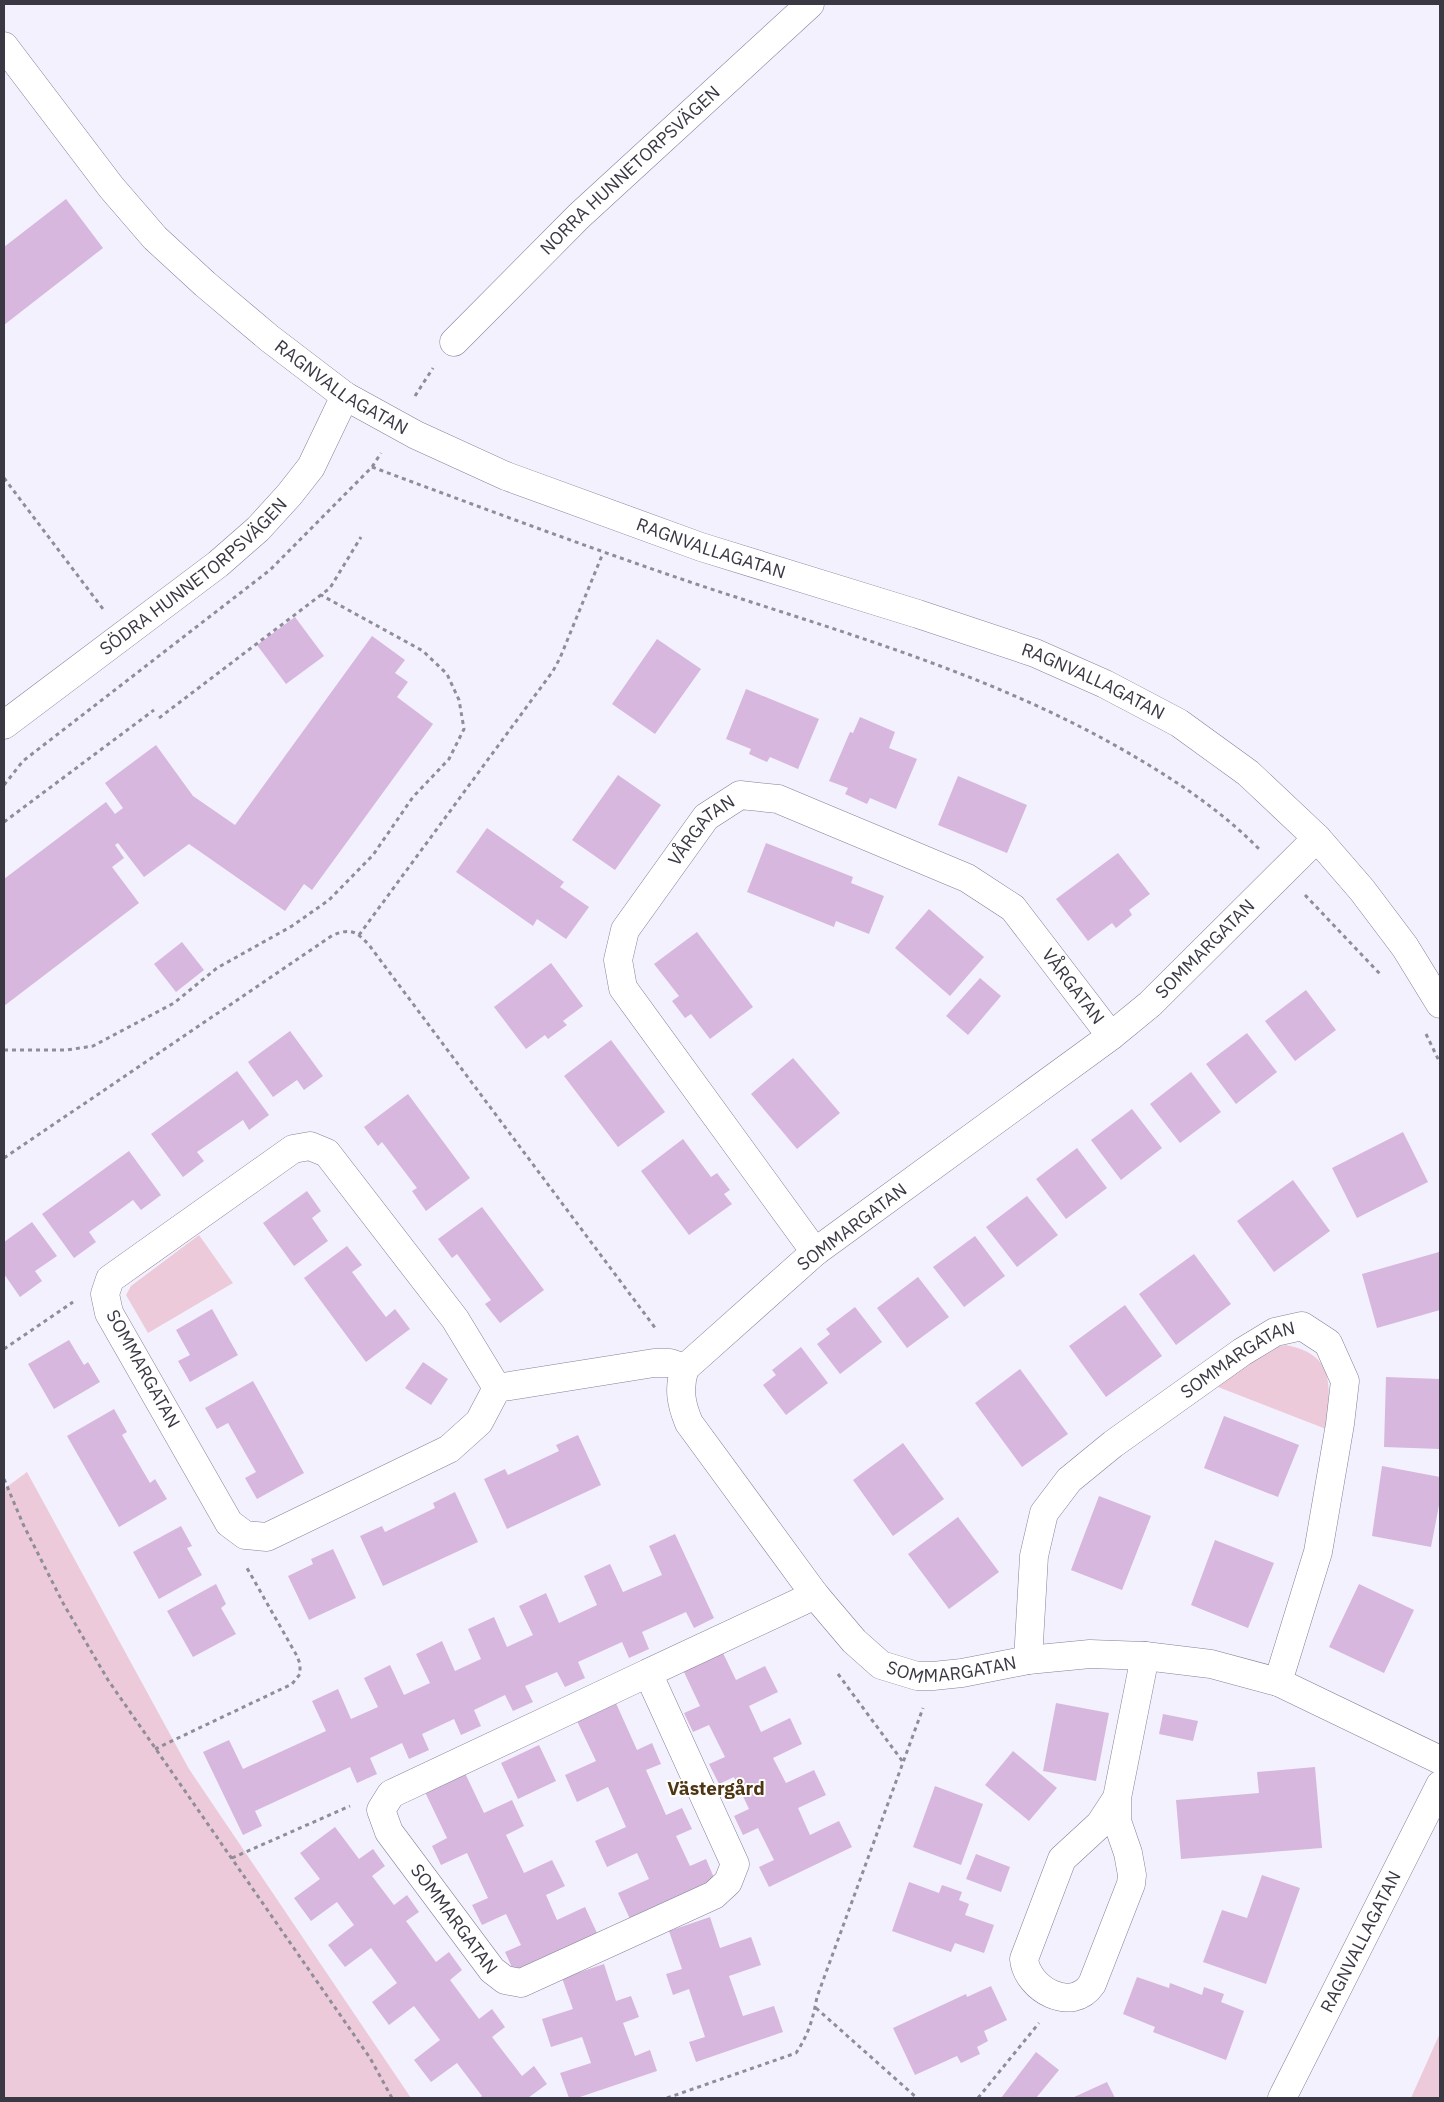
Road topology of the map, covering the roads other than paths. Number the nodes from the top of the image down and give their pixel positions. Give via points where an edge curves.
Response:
1 (810, 4) edge
2 (4, 46) edge
3 (454, 342) dead end
4 (346, 396) junction
5 (4, 725) edge
6 (1317, 838) junction
7 (1440, 1004) edge
8 (1110, 1036) junction
9 (815, 1252) junction
10 (685, 1368) junction
11 (497, 1388) junction
12 (815, 1595) junction
13 (1145, 1656) junction
14 (1028, 1660) junction
15 (648, 1673) junction
16 (1278, 1682) junction
17 (1440, 1760) edge
18 (1440, 1784) edge
19 (1117, 1798) junction
20 (1282, 2098) edge

1 - 3 street, NORRA HUNNETORPSVÄGEN via 579,216
2 - 4 street, RAGNVALLAGATAN via 110,187 156,238 269,338
4 - 5 street, SÖDRA HUNNETORPSVÄGEN via 311,467 258,529 218,564
4 - 6 street, RAGNVALLAGATAN via 416,435 506,476 701,548 1026,650 1105,684 1179,723 1248,773
6 - 7 street, RAGNVALLAGATAN via 1405,947
6 - 8 street, SOMMARGATAN via 1150,1004
8 - 9 street, SOMMARGATAN
8 - 9 street, VÅRGATAN via 1013,908 967,878 778,799 740,795 706,818 625,930 618,960 623,988
9 - 10 street, SOMMARGATAN
10 - 11 street via 654,1364
10 - 12 street, SOMMARGATAN via 680,1383 683,1408 689,1423
11 - 11 street, SOMMARGATAN via 455,1319 382,1224 327,1153 310,1146 293,1148 118,1273 110,1279 105,1294 109,1314 224,1515 245,1535 267,1537 449,1449 479,1422
12 - 14 street, SOMMARGATAN via 854,1641 882,1665 917,1676 962,1673
12 - 15 street
13 - 14 street, SOMMARGATAN via 1090,1654
13 - 16 street, SOMMARGATAN via 1211,1664
13 - 19 street
14 - 16 street, SOMMARGATAN via 1034,1556 1044,1513 1068,1480 1242,1352 1274,1332 1302,1326 1328,1343 1345,1381 1318,1552
15 - 15 street, SOMMARGATAN via 734,1864 728,1882 714,1895 521,1983 505,1980 492,1970 389,1832 381,1810 392,1794
16 - 17 street, SOMMARGATAN
18 - 20 street, RAGNVALLAGATAN
19 - 19 street via 1117,1821 1131,1866 1131,1884 1092,1984 1076,1997 1060,1997 1032,1981 1024,1959 1062,1859 1100,1824

